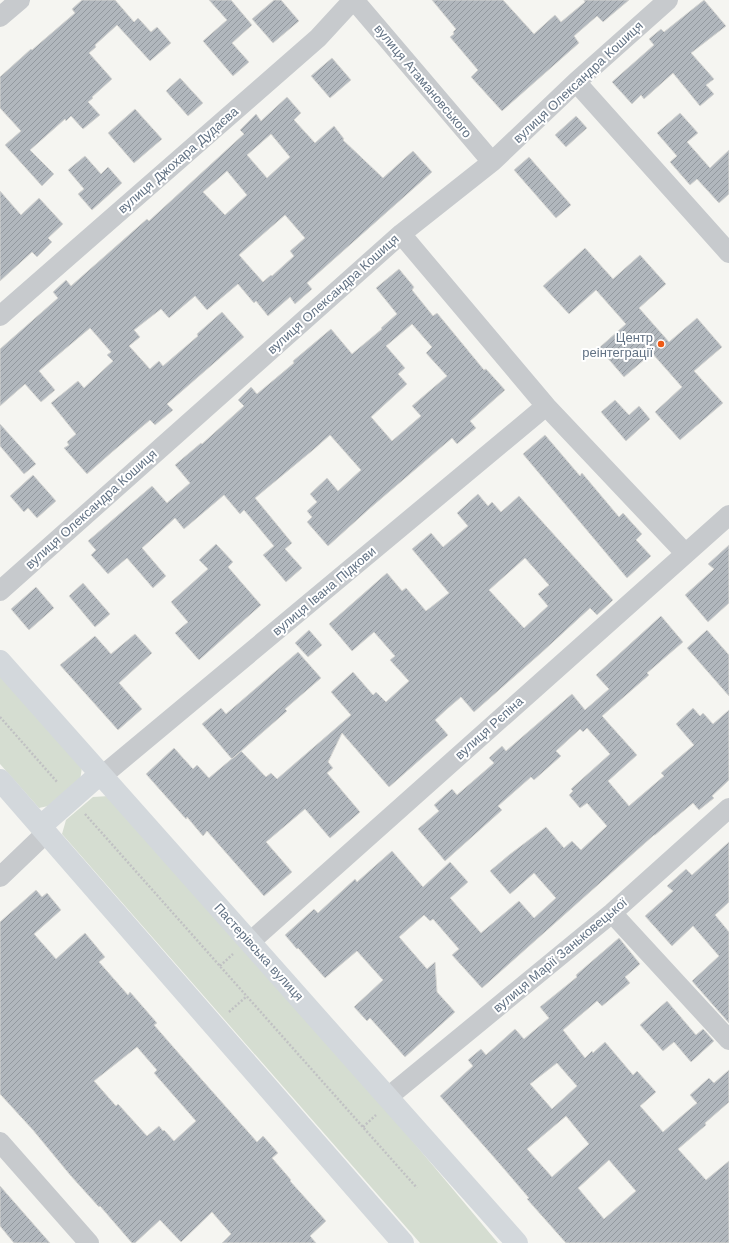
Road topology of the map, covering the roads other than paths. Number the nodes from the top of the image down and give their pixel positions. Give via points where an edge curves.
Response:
1 (20, 0) edge
2 (353, 0) edge
3 (668, 0) edge
4 (0, 17) edge
5 (576, 82) junction
6 (492, 162) junction
7 (401, 234) junction
8 (728, 249) edge
9 (0, 316) edge
10 (546, 406) junction
11 (729, 515) edge
12 (685, 553) junction
13 (0, 591) edge
14 (0, 661) edge
15 (101, 775) junction
16 (0, 780) edge
17 (729, 808) edge
18 (44, 829) junction
19 (0, 877) edge
20 (612, 913) junction
21 (250, 942) junction
22 (729, 1040) edge
23 (388, 1097) junction
24 (0, 1142) edge
25 (89, 1243) edge
26 (403, 1243) edge
27 (518, 1243) edge

1 - 4 street
2 - 6 street, вулиця Атамановського
2 - 9 street, вулиця Джохара Дудаєва via 318,38
3 - 5 street, вулиця Олександра Кошиця
5 - 6 street, вулиця Олександра Кошиця
5 - 8 street
6 - 7 street, вулиця Олександра Кошиця
7 - 10 street
7 - 13 street, вулиця Олександра Кошиця
10 - 12 street
10 - 15 street, вулиця Івана Підкови
11 - 12 street, вулиця Рєпіна
12 - 21 street, вулиця Рєпіна
14 - 15 main road, Пастерівська вулиця
15 - 18 main road
15 - 21 main road, Пастерівська вулиця
16 - 18 main road
17 - 20 street, вулиця Марії Заньковецької
18 - 19 street
18 - 26 main road
20 - 22 street
20 - 23 street, вулиця Марії Заньковецької
21 - 23 main road, Пастерівська вулиця
23 - 27 main road, Пастерівська вулиця
24 - 25 street

